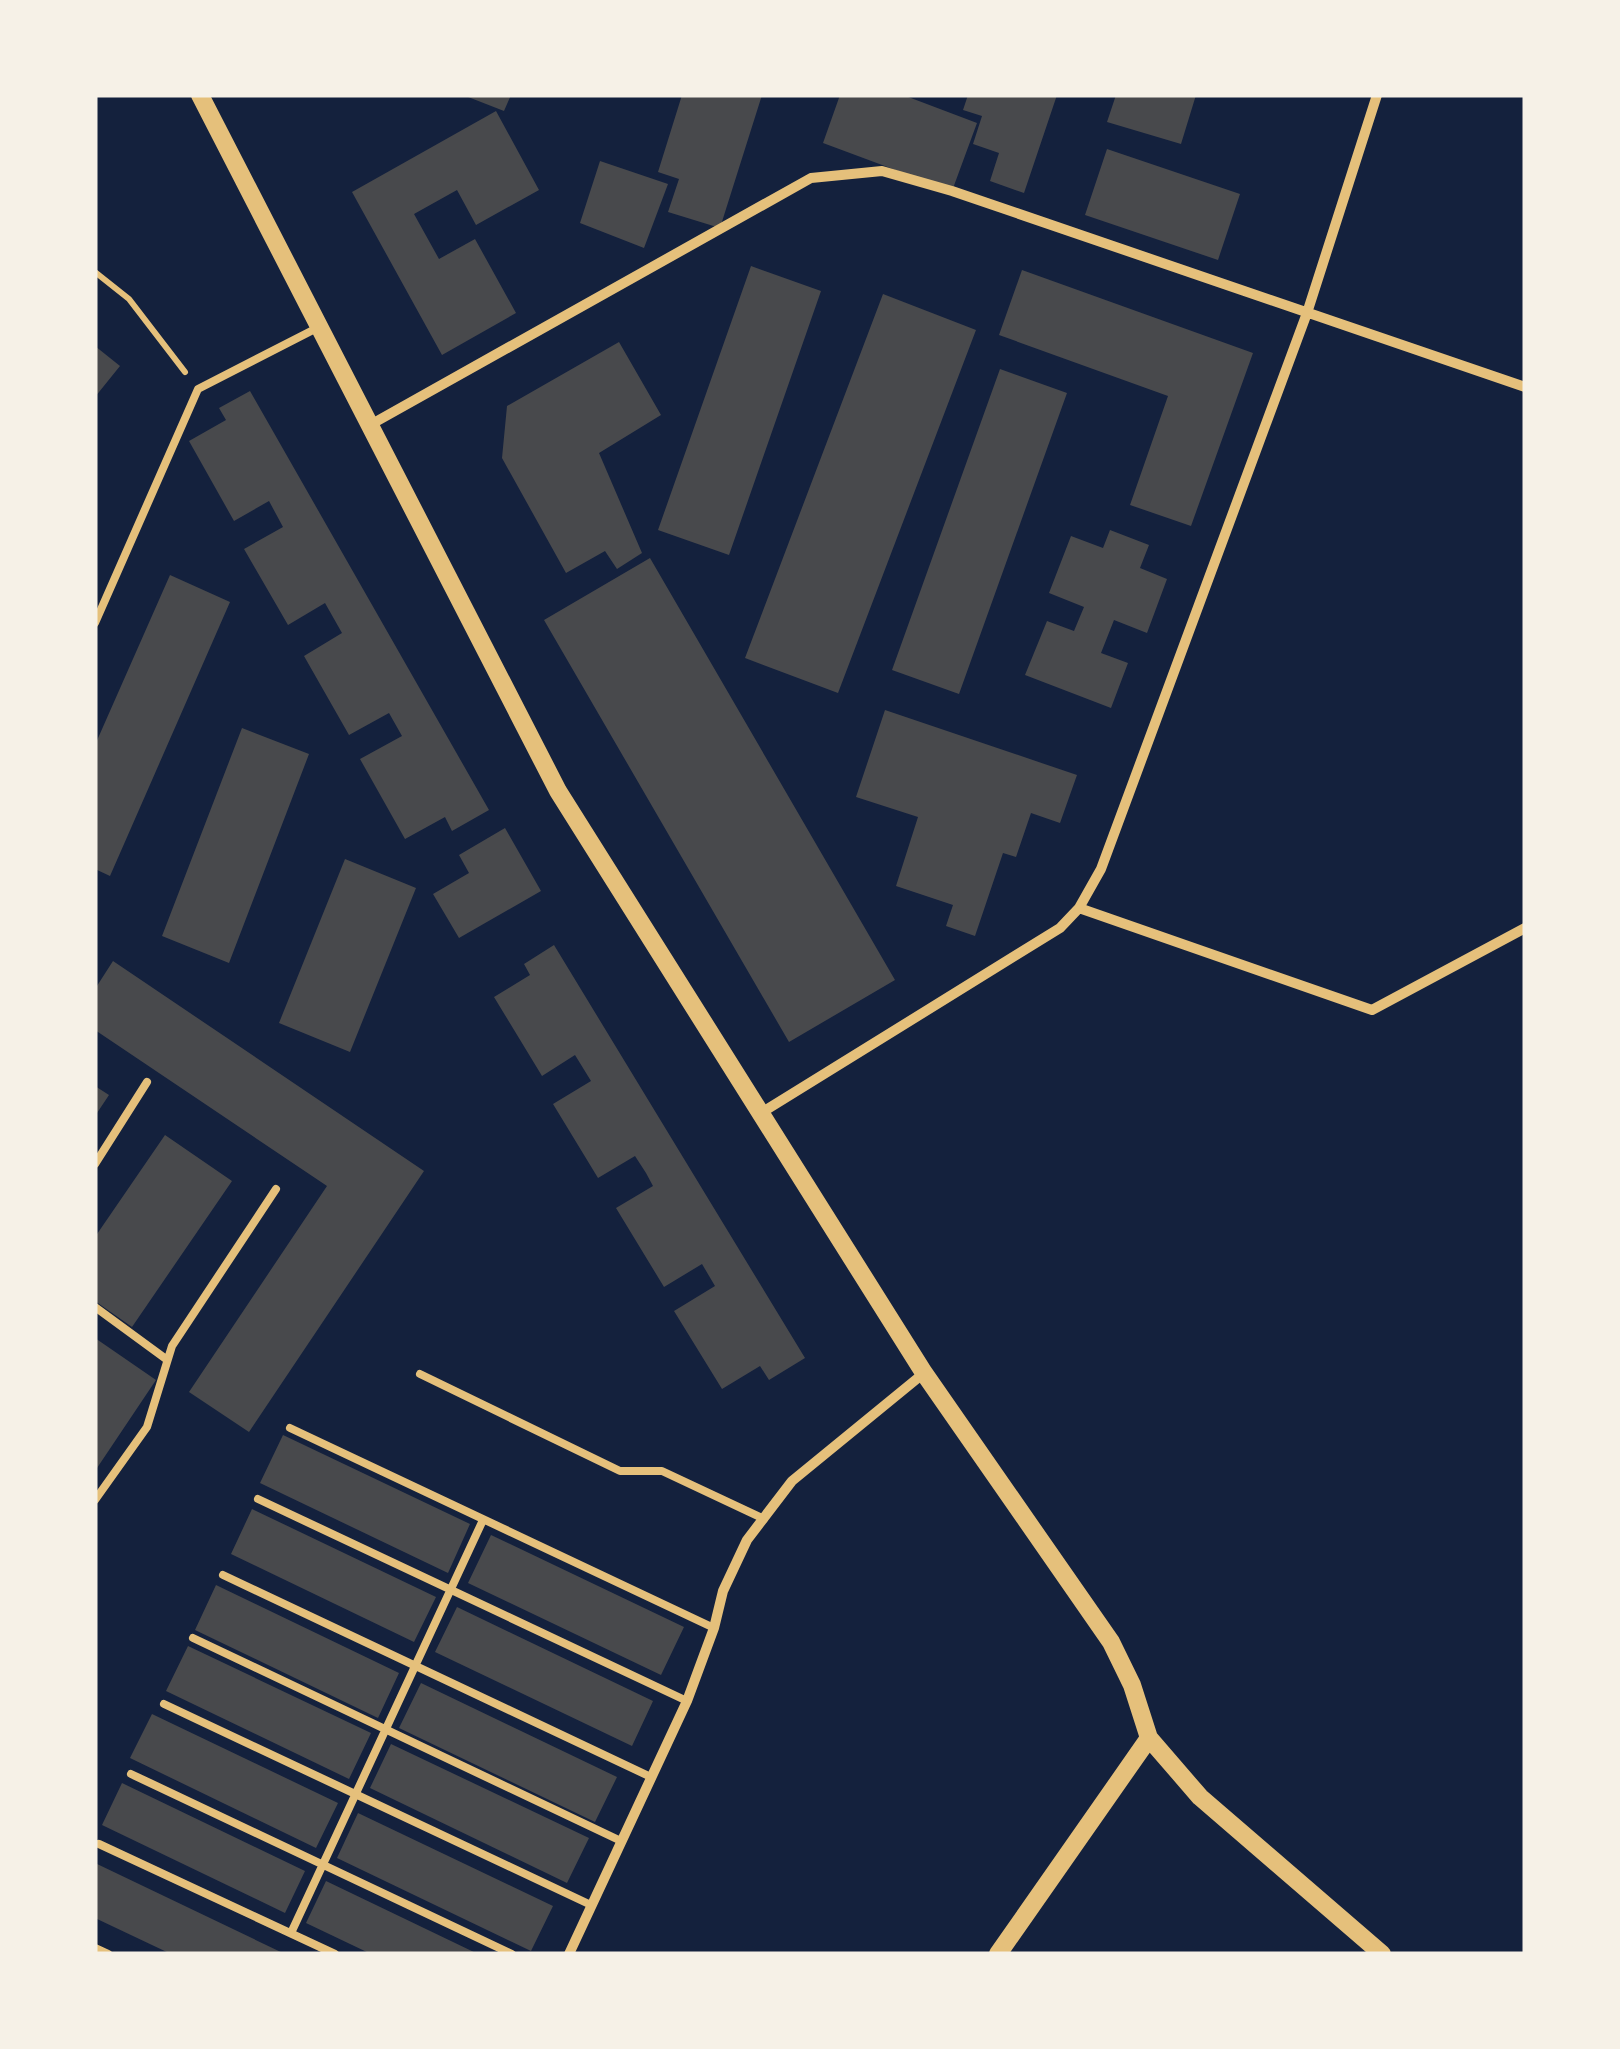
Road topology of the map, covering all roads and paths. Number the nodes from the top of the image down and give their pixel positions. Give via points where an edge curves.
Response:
1 (200, 95) edge
2 (1377, 95) edge
3 (95, 272) edge
4 (1307, 313) junction
5 (319, 327) junction
6 (1525, 387) edge
7 (198, 389) junction
8 (370, 425) junction
9 (95, 623) edge
10 (1079, 908) junction
11 (1525, 928) edge
12 (147, 1082) dead end
13 (760, 1113) junction
14 (95, 1164) edge
15 (276, 1189) dead end
16 (95, 1307) edge
17 (166, 1359) junction
18 (924, 1373) junction
19 (420, 1374) dead end
20 (290, 1428) dead end
21 (258, 1499) dead end
22 (95, 1500) edge
23 (764, 1518) junction
24 (484, 1520) junction
25 (223, 1575) dead end
26 (451, 1590) junction
27 (714, 1628) junction
28 (193, 1638) dead end
29 (415, 1666) junction
30 (688, 1701) junction
31 (164, 1704) dead end
32 (385, 1730) junction
33 (1149, 1738) junction
34 (132, 1774) dead end
35 (652, 1777) junction
36 (355, 1795) junction
37 (621, 1841) junction
38 (100, 1844) dead end
39 (322, 1865) junction
40 (592, 1906) junction
41 (291, 1933) junction
42 (95, 1948) edge
43 (108, 1954) edge
44 (334, 1954) edge
45 (512, 1954) edge
46 (569, 1954) edge
47 (998, 1954) edge
48 (1382, 1954) edge

1 - 5 street
2 - 4 street
3 - 7 path via 128,299
4 - 6 street
4 - 8 street via 882,171 811,178
4 - 10 street via 1100,869
5 - 7 lane
5 - 8 street
7 - 9 lane
8 - 13 street via 558,791
10 - 11 street via 1372,1010
10 - 13 street via 1060,928
12 - 14 lane
13 - 18 street
15 - 17 lane
16 - 17 lane
17 - 22 lane via 147,1427
18 - 23 street via 792,1481
18 - 33 street via 1111,1642
19 - 23 lane via 620,1471 662,1471
20 - 24 lane
21 - 26 lane
23 - 27 street via 723,1592
24 - 26 lane
24 - 27 lane
25 - 29 lane
26 - 29 lane
26 - 30 lane
27 - 30 street
28 - 32 lane
29 - 32 lane
29 - 35 lane
30 - 35 street
31 - 36 lane
32 - 36 lane
32 - 37 lane
33 - 47 street
33 - 48 street via 1200,1797
34 - 39 lane
35 - 37 street
36 - 39 lane
36 - 40 lane
37 - 40 street
38 - 41 lane
39 - 41 lane
39 - 45 lane
40 - 46 street
41 - 44 lane
42 - 43 lane

